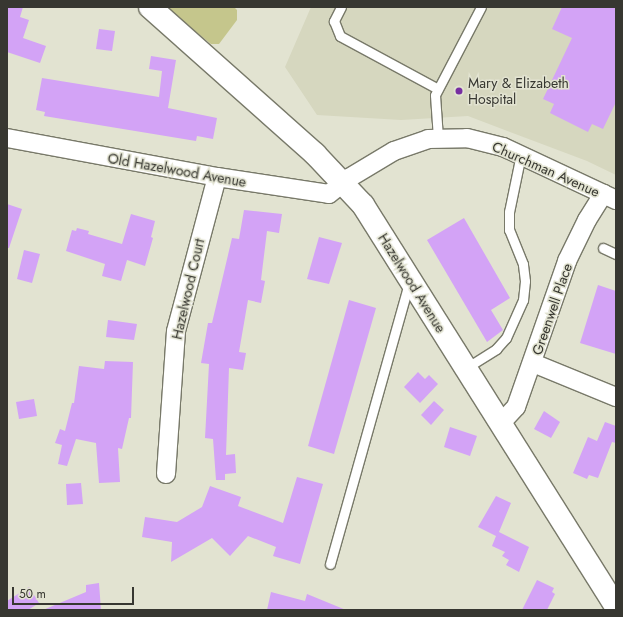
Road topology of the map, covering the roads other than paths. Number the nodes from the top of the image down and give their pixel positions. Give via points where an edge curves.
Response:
1 (150, 7) edge
2 (341, 7) edge
3 (481, 7) edge
4 (438, 89) junction
5 (7, 138) edge
6 (438, 138) junction
7 (521, 154) junction
8 (217, 177) junction
9 (344, 183) junction
10 (610, 197) edge
11 (604, 248) dead end
12 (616, 254) edge
13 (410, 280) junction
14 (533, 363) junction
15 (466, 368) junction
16 (616, 397) edge
17 (501, 422) junction
18 (166, 474) dead end
19 (330, 564) dead end
20 (615, 602) edge

1 - 9 street, Hazelwood Avenue
2 - 4 lane via 334,21 340,36
3 - 4 lane
4 - 6 lane via 435,95
5 - 8 street, Old Hazelwood Avenue
6 - 7 street, Churchman Avenue via 467,138
6 - 9 street, Churchman Avenue via 416,142 394,151
7 - 10 street, Churchman Avenue
7 - 15 lane via 509,212 509,230 523,264 525,280 522,300 506,338
8 - 9 street, Old Hazelwood Avenue via 329,194
8 - 18 street, Hazelwood Court via 176,330
9 - 13 street, Hazelwood Avenue via 363,205
10 - 14 street, Greenwell Place via 587,220 567,261
11 - 12 lane
13 - 15 street, Hazelwood Avenue
13 - 19 lane
14 - 16 street
14 - 17 street, Greenwell Place via 516,407
15 - 17 street, Hazelwood Avenue
17 - 20 street, Hazelwood Avenue

